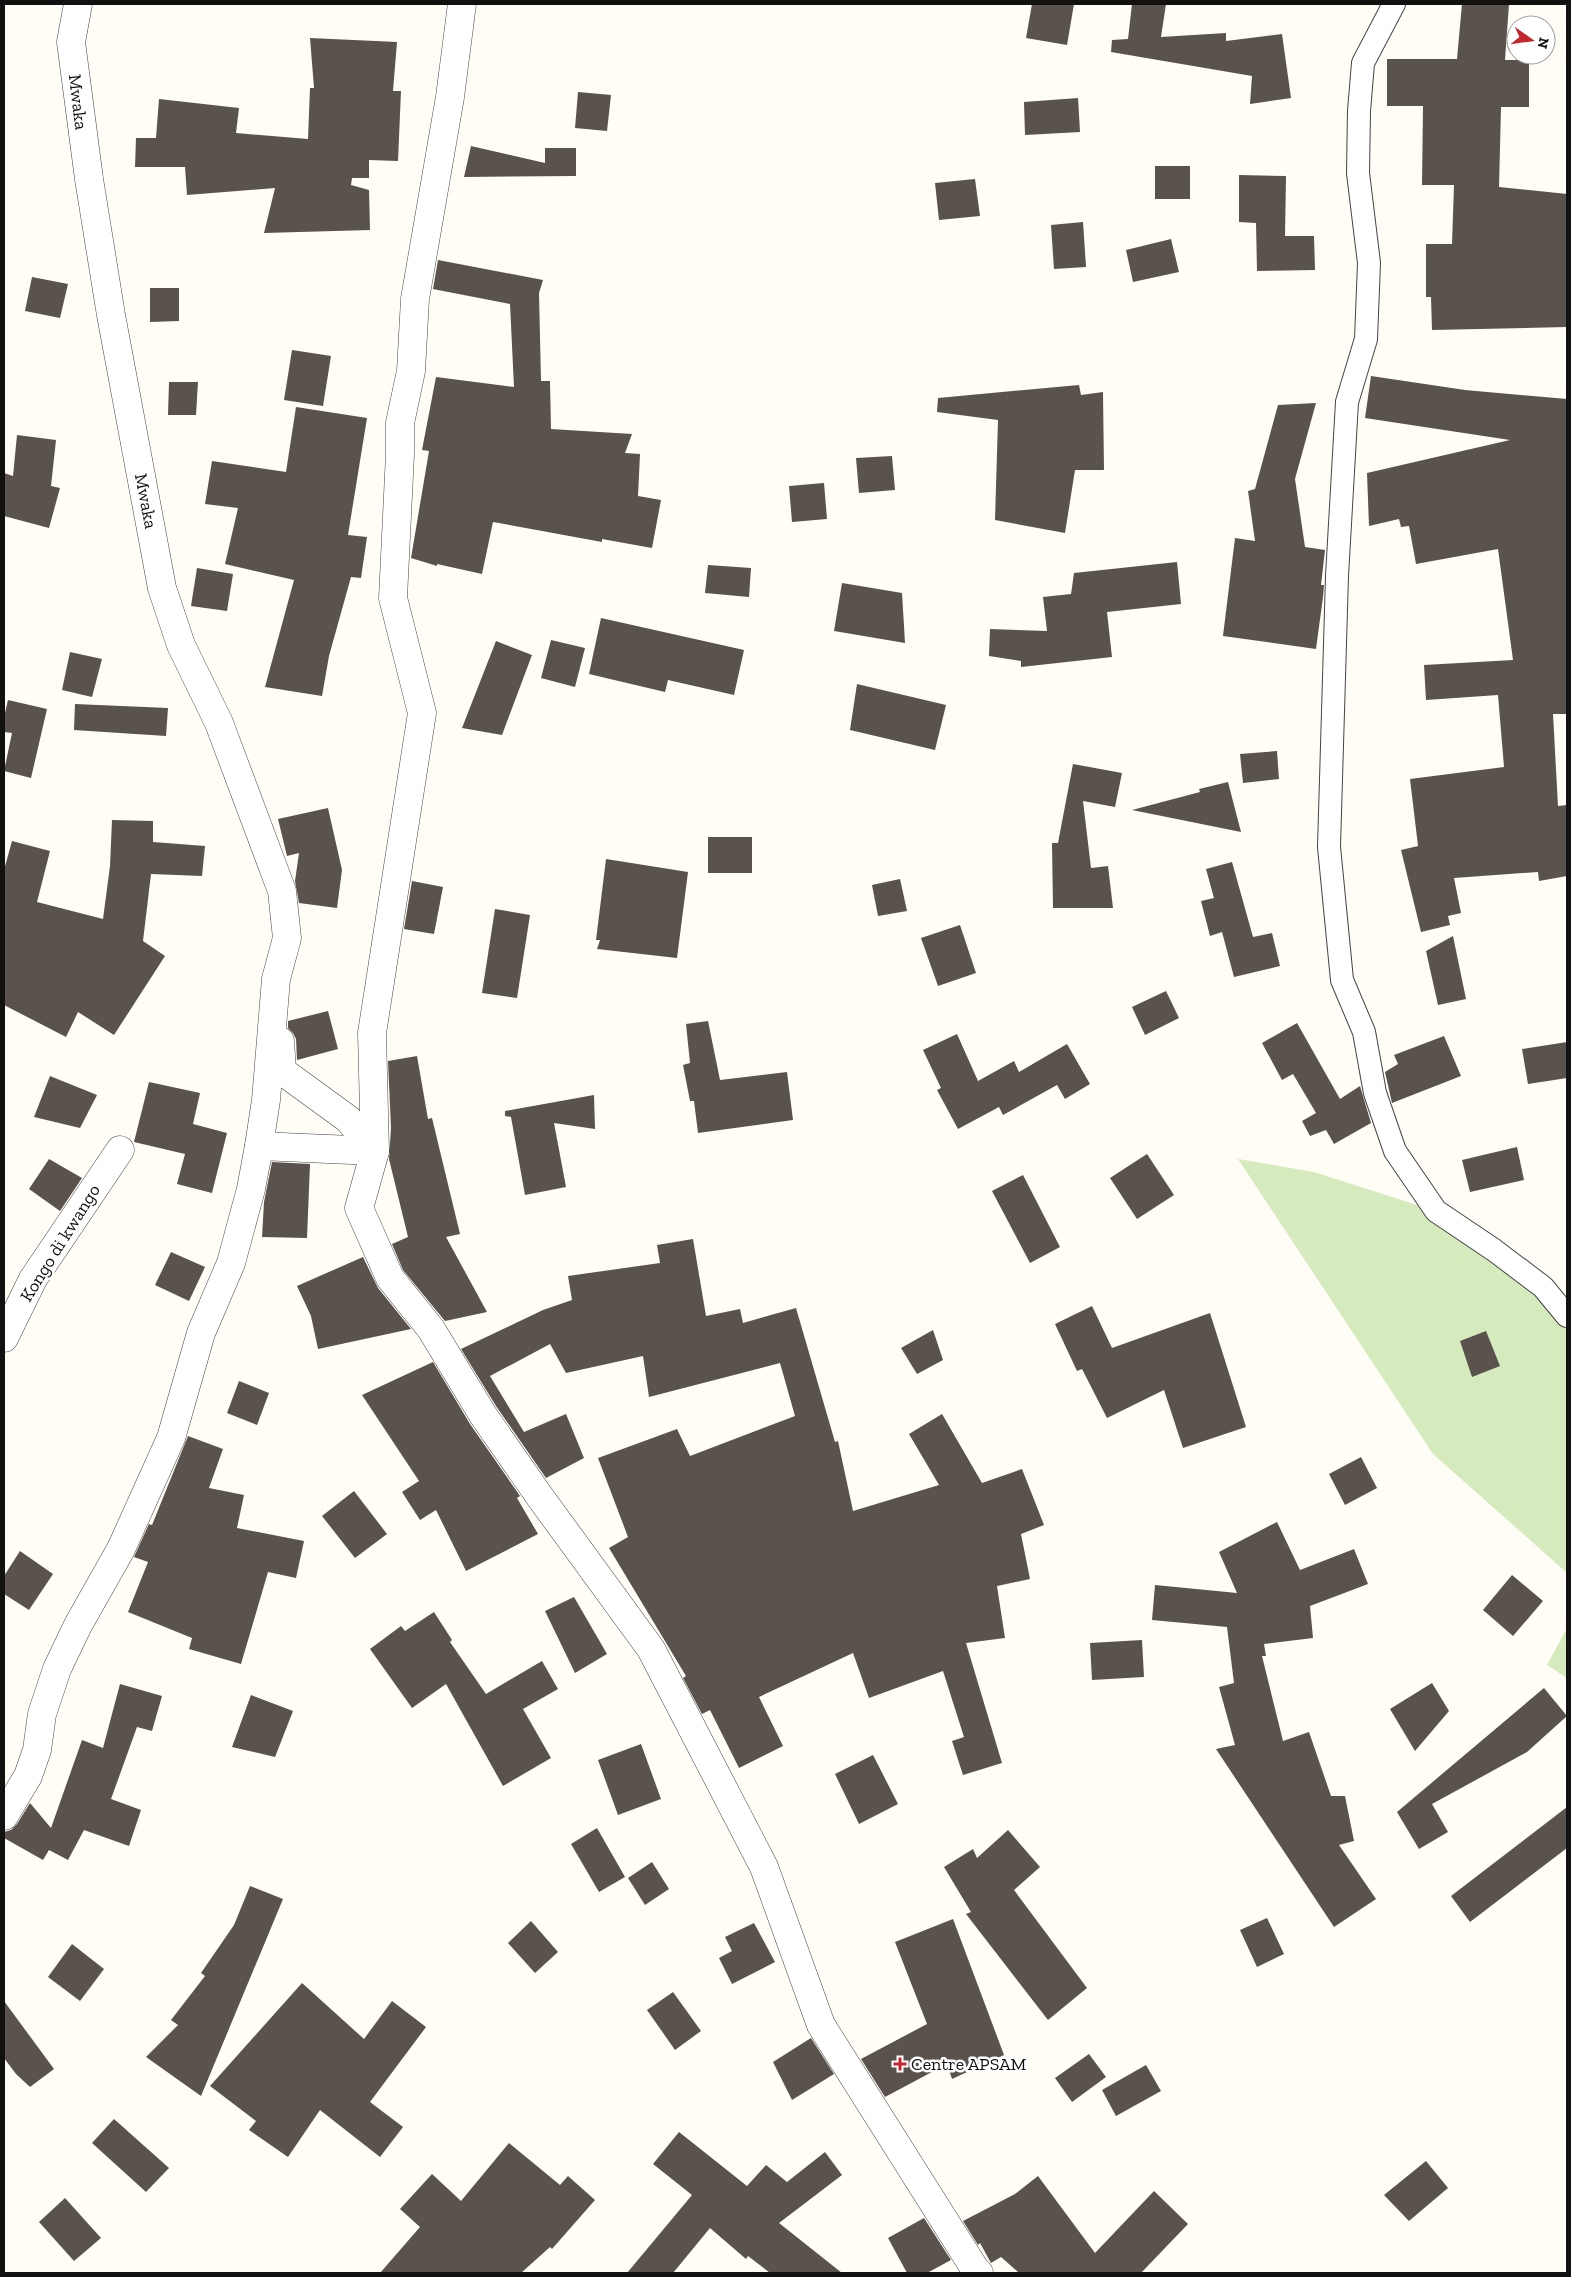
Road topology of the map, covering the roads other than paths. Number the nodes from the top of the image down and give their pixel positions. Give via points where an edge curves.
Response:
1 (78, 4) edge
2 (462, 4) edge
3 (1394, 4) edge
4 (276, 979) junction
5 (259, 1146) junction
6 (120, 1150) dead end
7 (375, 1151) junction
8 (1567, 1316) edge
9 (4, 1338) edge
10 (4, 1816) edge
11 (974, 2272) edge

1 - 4 street, Mwaka via 71,42 89,179 162,588 182,645 219,723 282,891 287,938
2 - 7 street via 450,97 415,299 411,371 400,423 393,598 422,713 372,1033
3 - 8 lane via 1363,64 1359,112 1358,173 1369,263 1366,339 1347,402 1330,790 1329,847 1342,980 1364,1032 1375,1093 1395,1151 1436,1210 1542,1287
4 - 5 street
4 - 7 street via 282,1071 348,1119
5 - 7 street
5 - 10 street via 231,1263 201,1333 171,1438 122,1549 57,1669 42,1714 37,1750 28,1776
6 - 9 street, Kongo di kwango via 33,1279
7 - 11 street via 359,1208 390,1278 431,1329 483,1415 651,1649 764,1867 821,2025

